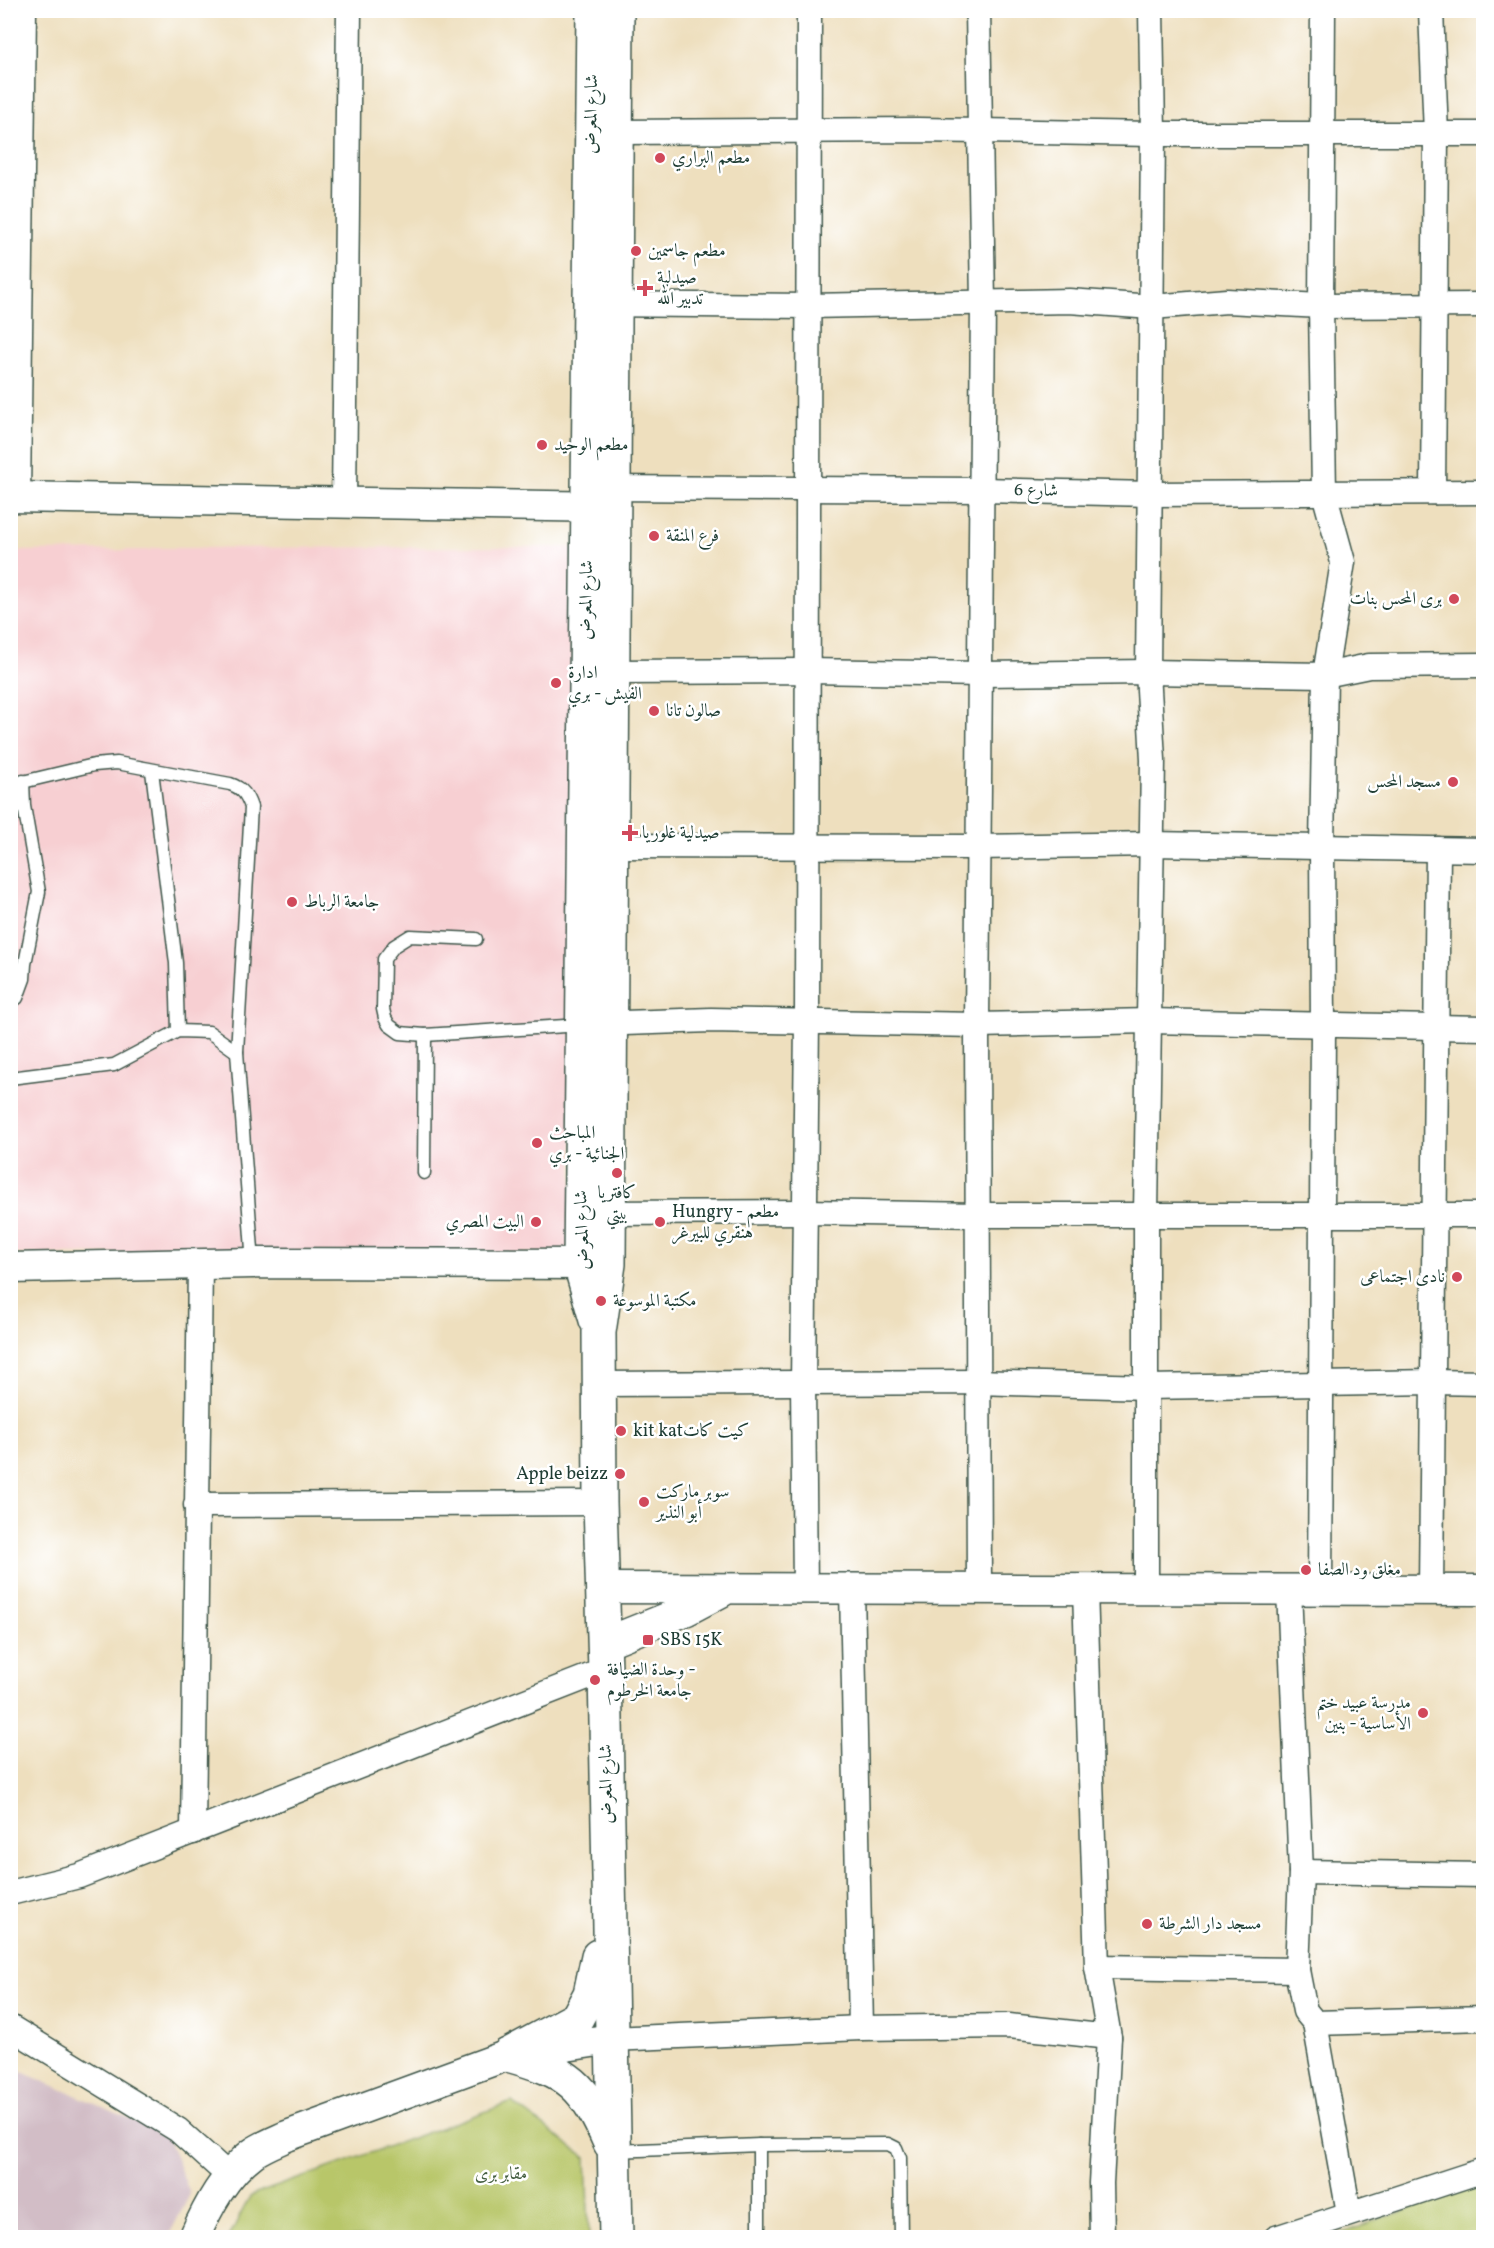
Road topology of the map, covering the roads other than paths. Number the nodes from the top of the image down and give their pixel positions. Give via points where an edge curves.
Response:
1 (24, 10) edge
2 (349, 10) edge
3 (593, 10) edge
4 (617, 10) edge
5 (808, 10) edge
6 (978, 10) edge
7 (1151, 10) edge
8 (1323, 10) edge
9 (1431, 10) edge
10 (808, 131) junction
11 (980, 131) junction
12 (617, 132) junction
13 (1153, 134) junction
14 (1324, 134) junction
15 (1436, 134) junction
16 (1484, 134) edge
17 (982, 303) junction
18 (603, 304) junction
19 (1435, 304) junction
20 (1484, 305) edge
21 (810, 306) junction
22 (1321, 306) junction
23 (1152, 307) junction
24 (809, 490) junction
25 (981, 490) junction
26 (1433, 492) junction
27 (1484, 492) edge
28 (1150, 494) junction
29 (1324, 494) junction
30 (14, 497) edge
31 (601, 497) junction
32 (344, 502) junction
33 (1484, 665) edge
34 (809, 671) junction
35 (613, 672) junction
36 (1148, 672) junction
37 (981, 674) junction
38 (1326, 675) junction
39 (152, 771) junction
40 (23, 781) junction
41 (10, 785) edge
42 (1151, 844) junction
43 (612, 846) junction
44 (1322, 846) junction
45 (977, 847) junction
46 (807, 848) junction
47 (1438, 849) junction
48 (1484, 850) edge
49 (476, 939) dead end
50 (10, 1002) edge
51 (807, 1021) junction
52 (1149, 1021) junction
53 (597, 1024) junction
54 (977, 1025) junction
55 (1323, 1026) junction
56 (1437, 1028) junction
57 (1484, 1028) edge
58 (178, 1031) junction
59 (425, 1035) junction
60 (237, 1052) junction
61 (10, 1078) edge
62 (424, 1173) dead end
63 (805, 1212) junction
64 (596, 1213) junction
65 (1146, 1214) junction
66 (979, 1215) junction
67 (1436, 1215) junction
68 (1484, 1215) edge
69 (1322, 1216) junction
70 (253, 1263) junction
71 (200, 1264) junction
72 (595, 1264) junction
73 (10, 1268) edge
74 (1433, 1382) junction
75 (977, 1383) junction
76 (1484, 1383) edge
77 (601, 1384) junction
78 (803, 1384) junction
79 (1322, 1384) junction
80 (1147, 1387) junction
81 (600, 1503) junction
82 (196, 1504) junction
83 (602, 1588) junction
84 (729, 1588) junction
85 (805, 1588) junction
86 (852, 1589) junction
87 (979, 1589) junction
88 (1085, 1589) junction
89 (1146, 1590) junction
90 (1289, 1590) junction
91 (1320, 1590) junction
92 (1431, 1590) junction
93 (1484, 1590) edge
94 (605, 1656) junction
95 (193, 1832) junction
96 (1301, 1872) junction
97 (1484, 1875) edge
98 (10, 1893) edge
99 (608, 1910) junction
100 (1096, 1967) junction
101 (1297, 1970) junction
102 (1484, 2019) edge
103 (1315, 2023) junction
104 (10, 2027) edge
105 (861, 2028) junction
106 (1109, 2037) junction
107 (611, 2039) junction
108 (508, 2055) junction
109 (759, 2145) junction
110 (613, 2151) junction
111 (1484, 2170) edge
112 (228, 2175) junction
113 (1349, 2213) junction
114 (194, 2238) edge
115 (616, 2238) edge
116 (759, 2238) edge
117 (902, 2238) edge
118 (1102, 2238) edge
119 (1276, 2238) edge

1 - 30 street
2 - 32 street
3 - 18 main road, شارع المعرض
4 - 12 main road, شارع المعرض
5 - 10 street
6 - 11 street
7 - 13 street
8 - 14 street
9 - 15 street
10 - 11 street
10 - 12 street
10 - 21 street
11 - 13 street
11 - 17 street
12 - 18 main road, شارع المعرض
13 - 14 street
13 - 23 street
14 - 15 street
14 - 22 street
15 - 16 street
15 - 19 street
17 - 21 street
17 - 23 street via 1070,301
17 - 25 street
18 - 21 street
18 - 31 main road, شارع المعرض
19 - 20 street
19 - 22 street
19 - 26 street
21 - 24 street
22 - 23 street via 1227,301
22 - 29 street
23 - 28 street
24 - 25 street, شارع 6
24 - 31 street, شارع 6
24 - 34 street
25 - 28 street, شارع 6
25 - 37 street
26 - 27 street, شارع 6
26 - 29 street, شارع 6
28 - 29 street, شارع 6
28 - 36 street
29 - 38 street via 1343,562
30 - 32 street
31 - 32 street
31 - 35 main road, شارع المعرض
31 - 53 main road, شارع المعرض
33 - 38 street via 1369,666
34 - 35 street
34 - 37 street
34 - 46 street
35 - 43 main road, شارع المعرض
36 - 37 street
36 - 38 street
36 - 42 street via 1153,760
37 - 45 street
38 - 44 street
39 - 40 lane via 117,763
39 - 58 lane via 176,963
39 - 60 lane via 238,786 251,807
40 - 41 lane
40 - 50 lane via 39,892 24,979 17,998
42 - 44 street
42 - 45 street
42 - 52 street
43 - 46 street
43 - 53 main road, شارع المعرض
44 - 47 street
44 - 55 street
45 - 46 street
45 - 54 street
46 - 51 street
47 - 48 street
47 - 56 street
49 - 59 lane via 410,936 384,958 385,1018 400,1033
51 - 53 street
51 - 54 street
51 - 63 street
52 - 54 street
52 - 55 street
52 - 65 street
53 - 59 lane
53 - 64 main road, شارع المعرض
54 - 66 street
55 - 56 street
55 - 69 street
56 - 57 street
56 - 67 street
58 - 60 lane via 208,1032
58 - 61 lane via 114,1065
59 - 62 lane
60 - 70 lane
63 - 64 street
63 - 66 street
63 - 78 street
64 - 72 main road, شارع المعرض
65 - 66 street
65 - 69 street
65 - 80 street
66 - 75 street
67 - 68 street
67 - 69 street
67 - 74 street
69 - 79 street
70 - 71 street
70 - 72 street
71 - 73 street
71 - 82 street
72 - 77 main road, شارع المعرض
74 - 76 street
74 - 79 street
74 - 92 street
75 - 78 street
75 - 80 street
75 - 87 street
77 - 78 street
77 - 81 main road, شارع المعرض
78 - 85 street
79 - 80 street
79 - 91 street
80 - 89 street
81 - 82 street
81 - 83 main road, شارع المعرض
82 - 95 street
83 - 84 street
83 - 94 main road, شارع المعرض
84 - 85 street
84 - 94 street
85 - 86 street
86 - 87 street
86 - 105 street
87 - 88 street
88 - 89 street
88 - 100 street
89 - 90 street
90 - 91 street
90 - 96 street
91 - 92 street
92 - 93 street
94 - 95 street
94 - 99 main road, شارع المعرض
95 - 98 street via 79,1876
96 - 97 street
96 - 101 street
99 - 107 main road, شارع المعرض
99 - 108 main road via 590,1994 577,2018
100 - 101 street
100 - 106 street
101 - 103 street via 1305,2010
102 - 103 street
103 - 113 street
104 - 112 street via 178,2130
105 - 106 street via 1009,2026
105 - 107 street
106 - 118 street
107 - 108 street
107 - 110 main road, شارع المعرض
108 - 110 main road via 556,2071 581,2091
108 - 112 street via 287,2136 254,2152
109 - 110 lane
109 - 116 lane
109 - 117 lane via 888,2144 896,2148 900,2158
110 - 115 main road, شارع المعرض
111 - 113 street
112 - 114 street
113 - 119 street

